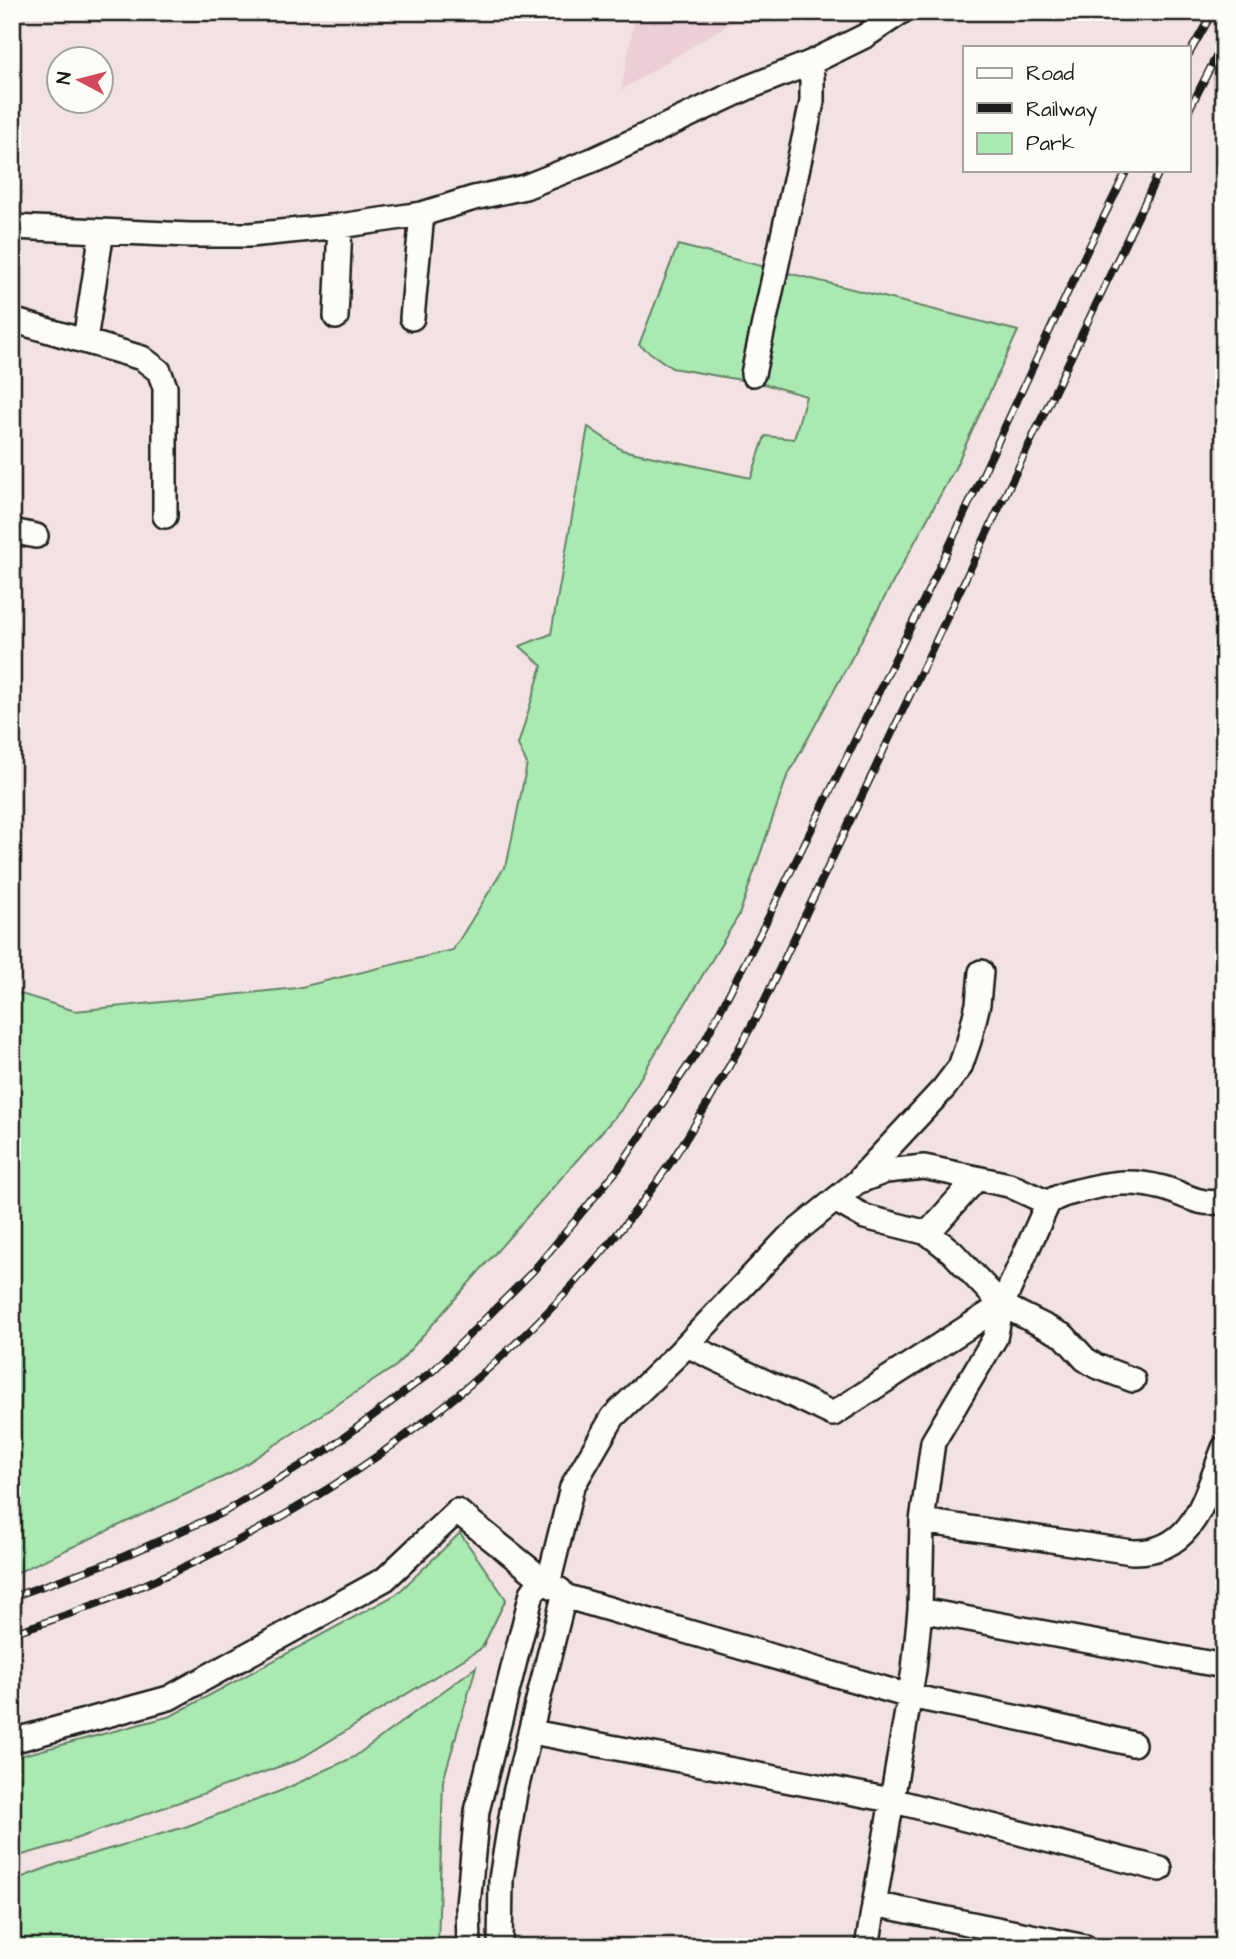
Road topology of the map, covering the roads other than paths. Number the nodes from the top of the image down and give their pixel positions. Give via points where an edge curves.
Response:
1 (901, 12) edge
2 (810, 63) junction
3 (422, 214) junction
4 (340, 226) junction
5 (12, 227) edge
6 (102, 231) junction
7 (336, 317) dead end
8 (412, 318) dead end
9 (12, 320) edge
10 (85, 340) junction
11 (753, 373) dead end
12 (165, 516) dead end
13 (12, 531) edge
14 (36, 536) dead end
15 (981, 972) dead end
16 (977, 1178) junction
17 (857, 1182) junction
18 (1224, 1197) edge
19 (835, 1200) junction
20 (1048, 1203) junction
21 (928, 1233) junction
22 (1002, 1305) junction
23 (687, 1345) junction
24 (1133, 1380) dead end
25 (1224, 1448) edge
26 (922, 1521) junction
27 (556, 1590) junction
28 (920, 1610) junction
29 (1224, 1666) edge
30 (909, 1696) junction
31 (532, 1732) junction
32 (12, 1741) edge
33 (1133, 1744) dead end
34 (891, 1800) junction
35 (1160, 1869) dead end
36 (874, 1904) junction
37 (469, 1947) edge
38 (500, 1947) edge
39 (867, 1947) edge
40 (1085, 1947) edge

1 - 2 street
2 - 3 street via 525,187
2 - 11 street via 812,102
3 - 4 street
3 - 8 street
4 - 6 street via 250,235
4 - 7 street
5 - 6 street
6 - 10 street
9 - 10 street
10 - 12 street via 142,358 159,371 165,387
13 - 14 street
15 - 17 street via 978,1004 960,1067
16 - 17 street via 924,1167 886,1171
16 - 20 street via 1009,1185
16 - 21 street
17 - 19 street
18 - 20 street via 1205,1203 1163,1188 1112,1182 1056,1196
19 - 21 street via 865,1217
19 - 23 street via 788,1238
20 - 22 street
21 - 22 street
22 - 23 street via 833,1414
22 - 24 street via 1064,1336 1097,1366
22 - 26 street via 995,1338 933,1442
23 - 27 street via 613,1417 572,1487
25 - 26 street via 1197,1517 1173,1543 1158,1549 1132,1552
26 - 28 street
27 - 30 street
27 - 31 street
27 - 32 street via 457,1511 385,1579 169,1698
27 - 37 street via 537,1586 532,1593 477,1811
28 - 29 street
28 - 30 street
30 - 33 street
30 - 34 street
31 - 34 street
31 - 38 street via 515,1793 501,1879
34 - 35 street
34 - 36 street
36 - 39 street
36 - 40 street

